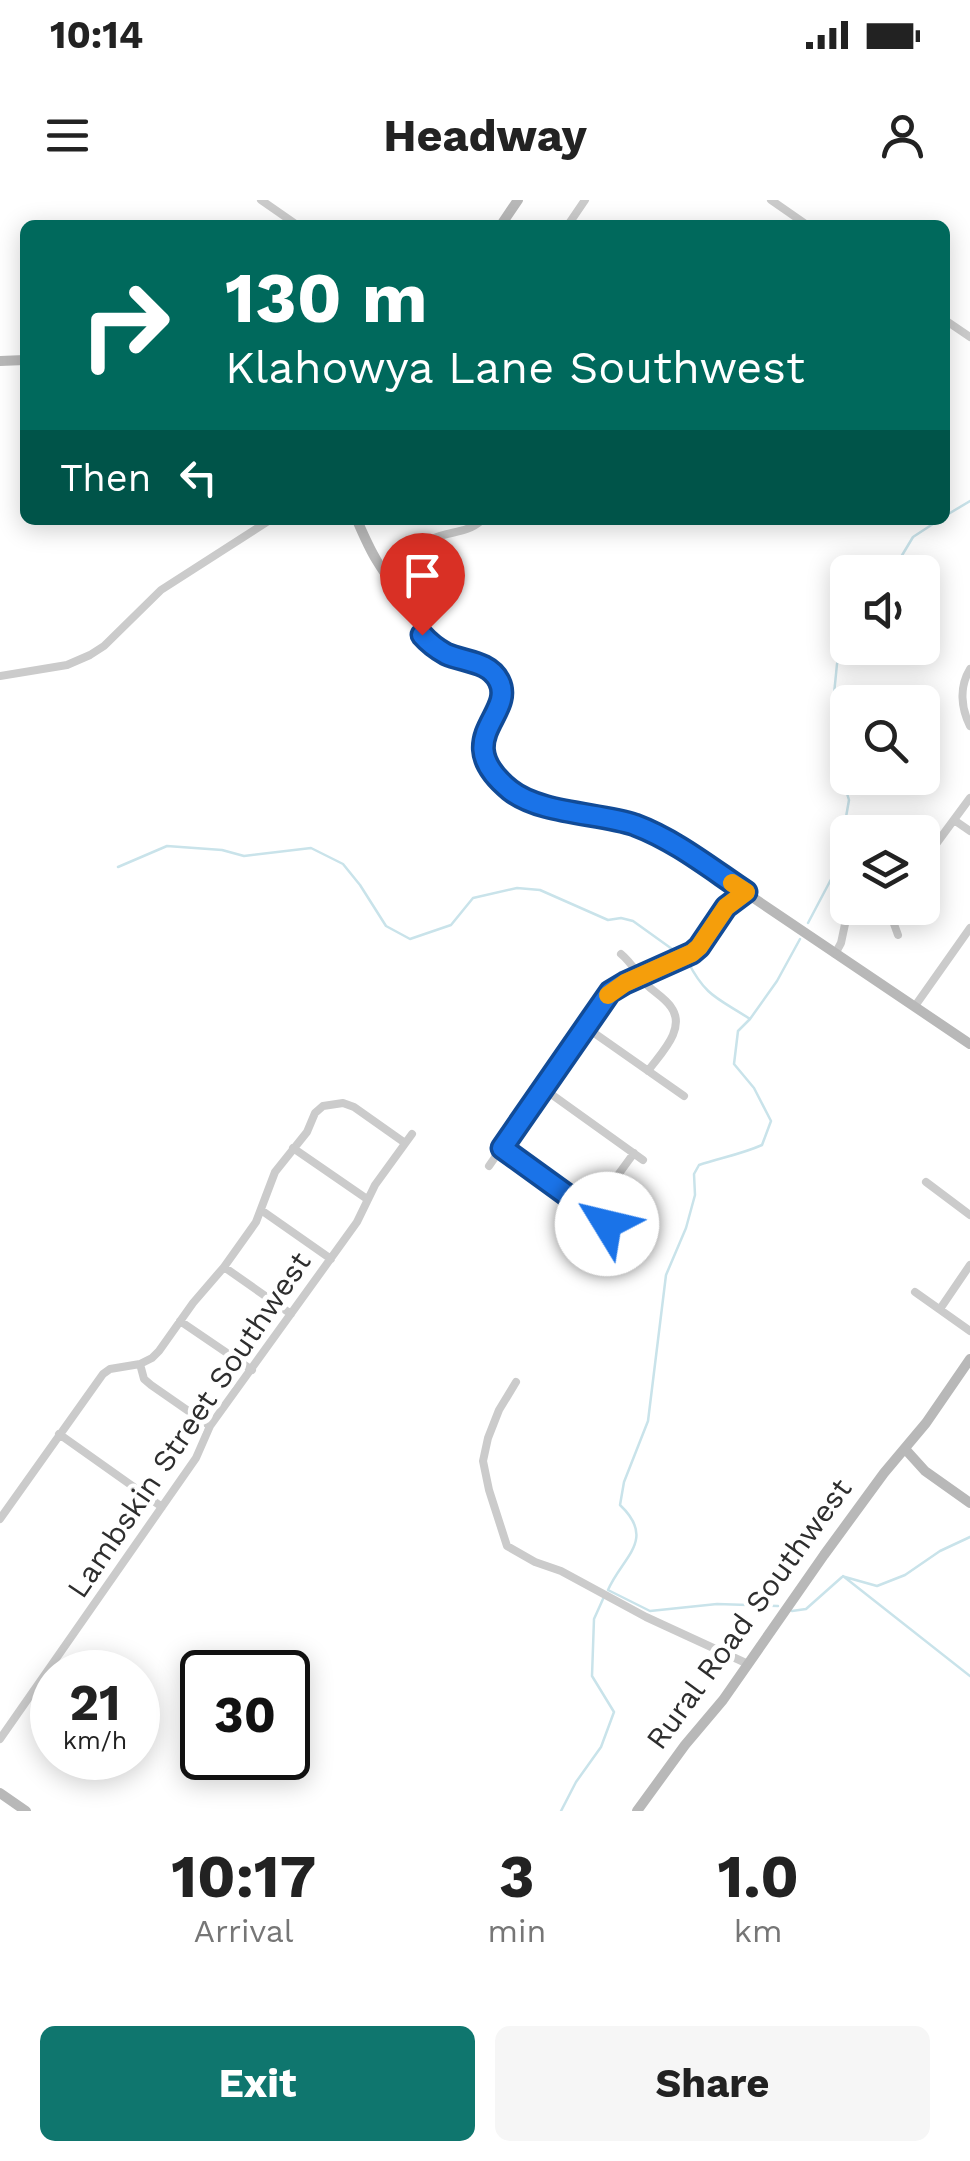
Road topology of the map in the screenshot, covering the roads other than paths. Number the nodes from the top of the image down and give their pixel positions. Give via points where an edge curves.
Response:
1 (261, 200) edge
2 (772, 200) edge
3 (290, 220) edge
4 (800, 220) edge
5 (262, 525) edge
6 (359, 525) edge
7 (476, 525) edge
8 (388, 578) junction
9 (970, 669) edge
10 (0, 676) edge
11 (970, 726) edge
12 (970, 798) edge
13 (954, 820) junction
14 (970, 831) edge
15 (940, 839) edge
16 (746, 892) junction
17 (845, 925) edge
18 (894, 925) edge
19 (970, 928) edge
20 (898, 935) dead end
21 (621, 954) dead end
22 (836, 954) junction
23 (640, 977) junction
24 (915, 1006) junction
25 (586, 1028) junction
26 (970, 1044) edge
27 (648, 1071) junction
28 (544, 1089) junction
29 (684, 1096) dead end
30 (412, 1134) dead end
31 (405, 1143) junction
32 (294, 1148) junction
33 (502, 1148) junction
34 (634, 1153) junction
35 (644, 1160) dead end
36 (489, 1166) dead end
37 (926, 1182) dead end
38 (367, 1199) junction
39 (261, 1210) junction
40 (591, 1212) junction
41 (970, 1215) edge
42 (607, 1224) dead end
43 (330, 1258) junction
44 (970, 1265) edge
45 (224, 1267) junction
46 (915, 1292) dead end
47 (940, 1310) junction
48 (291, 1314) junction
49 (180, 1321) junction
50 (970, 1331) edge
51 (970, 1359) edge
52 (140, 1364) junction
53 (252, 1370) junction
54 (516, 1382) dead end
55 (210, 1426) junction
56 (59, 1434) junction
57 (906, 1450) junction
58 (970, 1503) edge
59 (162, 1507) junction
60 (0, 1519) edge
61 (748, 1664) junction
62 (0, 1739) edge
63 (0, 1793) edge
64 (26, 1811) edge
65 (637, 1811) edge

1 - 3 street
2 - 4 street
5 - 10 street via 161,590 90,655
6 - 8 street
7 - 8 street via 430,540
8 - 16 street via 431,644 492,671 499,681 503,694 483,754 513,792 650,832
9 - 11 street via 962,702
12 - 13 street
13 - 14 street
13 - 15 street
16 - 22 street
16 - 23 street via 726,907 696,950
17 - 22 street
18 - 20 street
19 - 24 street
21 - 23 street
22 - 24 street
23 - 25 street via 610,992
23 - 27 street via 676,1016 672,1038
24 - 26 street
25 - 27 street
25 - 28 street
27 - 29 street
28 - 33 street
28 - 34 street
30 - 31 street, Lambskin Street Southwest
31 - 32 street via 354,1106 333,1102 316,1113
31 - 38 street, Lambskin Street Southwest
32 - 38 street
32 - 39 street via 275,1172
33 - 36 street
33 - 40 street
34 - 35 street
34 - 40 street
37 - 41 street
38 - 43 street, Lambskin Street Southwest
39 - 43 street
39 - 45 street
40 - 42 street
43 - 48 street, Lambskin Street Southwest
44 - 47 street
45 - 48 street
45 - 49 street
46 - 47 street
47 - 50 street
48 - 53 street, Lambskin Street Southwest
49 - 52 street
49 - 53 street
51 - 57 street, Rural Road Southwest
52 - 55 street via 144,1379
52 - 56 street via 103,1374
53 - 55 street, Lambskin Street Southwest
54 - 61 street via 493,1424 484,1461 507,1546
55 - 59 street, Lambskin Street Southwest
56 - 59 street
56 - 60 street
57 - 58 street
57 - 61 street, Rural Road Southwest
59 - 62 street, Lambskin Street Southwest
61 - 65 street, Rural Road Southwest
63 - 64 street

